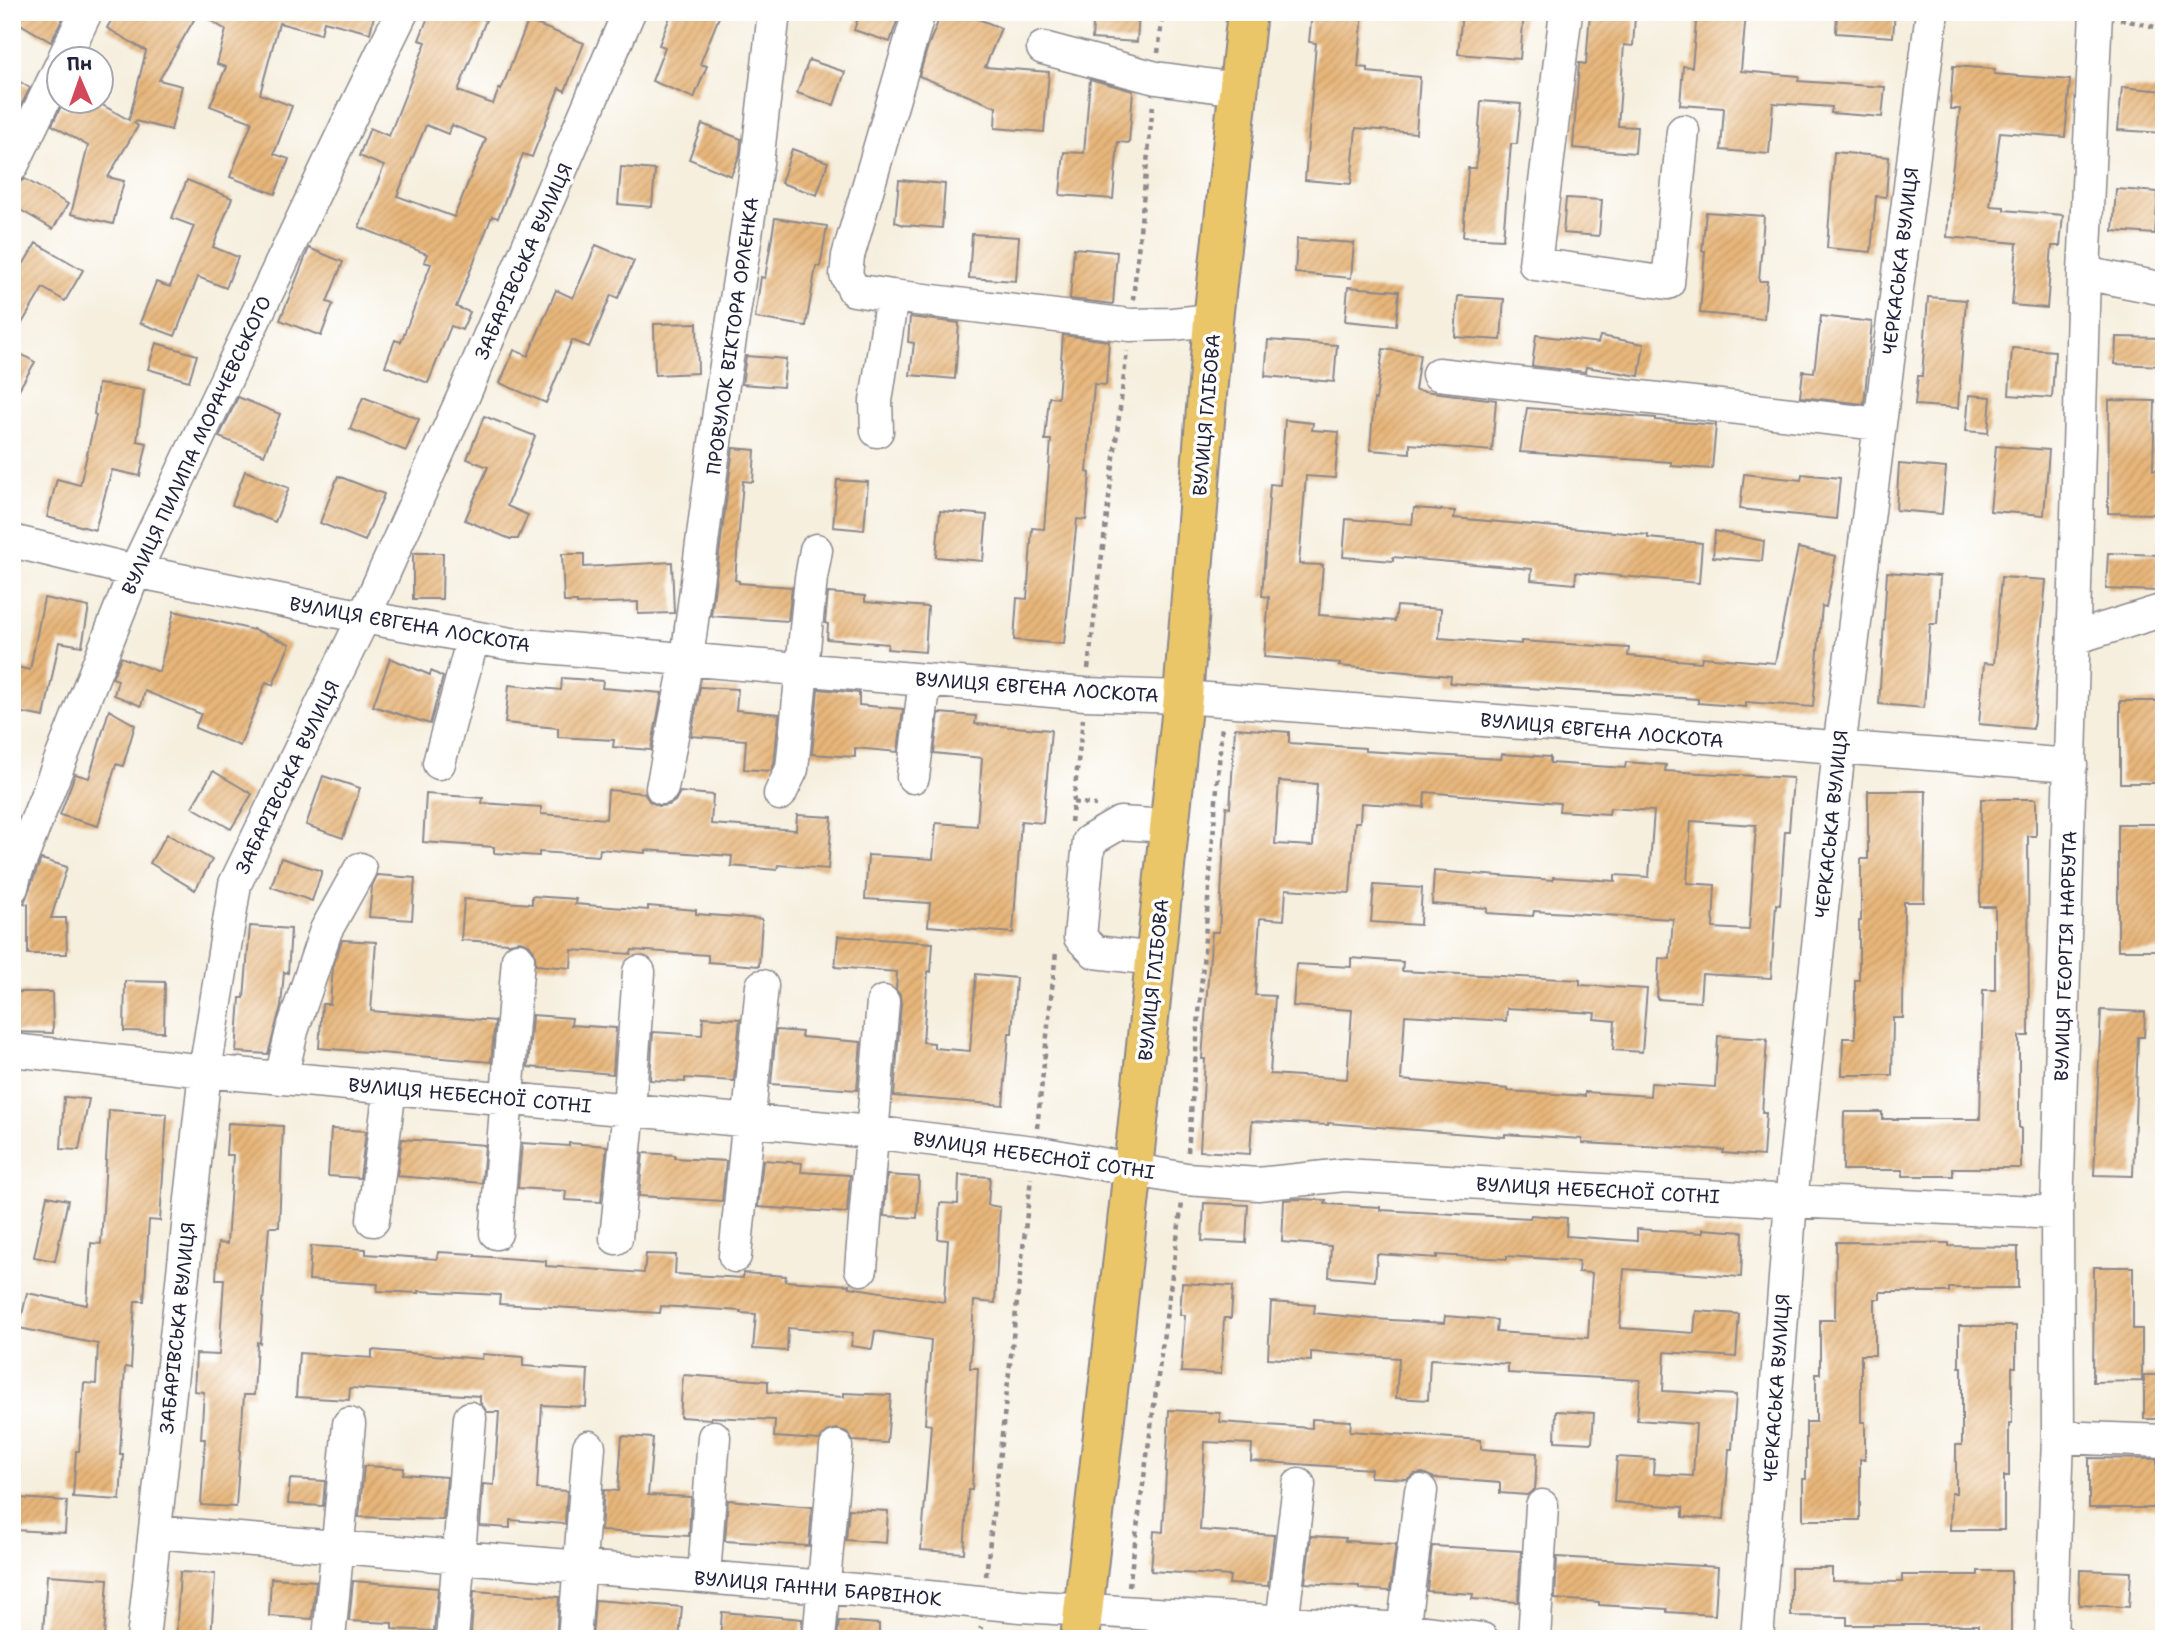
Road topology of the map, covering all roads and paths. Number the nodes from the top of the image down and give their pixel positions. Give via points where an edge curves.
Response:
1 (86, 12) edge
2 (402, 12) edge
3 (629, 12) edge
4 (774, 12) edge
5 (919, 12) edge
6 (1247, 12) edge
7 (1566, 12) edge
8 (1932, 12) edge
9 (2096, 13) edge
10 (2164, 29) edge
11 (70, 46) edge
12 (1043, 48) dead end
13 (1237, 89) junction
14 (46, 96) edge
15 (1684, 131) dead end
16 (12, 166) edge
17 (2084, 273) junction
18 (2164, 289) edge
19 (892, 296) junction
20 (1213, 320) junction
21 (1438, 374) dead end
22 (1879, 424) junction
23 (877, 431) dead end
24 (12, 541) edge
25 (816, 550) dead end
26 (135, 571) junction
27 (2164, 610) edge
28 (364, 617) junction
29 (473, 638) junction
30 (2074, 638) junction
31 (687, 659) junction
32 (803, 670) junction
33 (925, 680) junction
34 (1183, 697) junction
35 (1839, 749) junction
36 (439, 763) dead end
37 (2071, 765) junction
38 (913, 777) dead end
39 (662, 788) dead end
40 (780, 794) dead end
41 (1073, 802) dead end
42 (1107, 806) dead end
43 (1169, 826) junction
44 (359, 869) dead end
45 (12, 887) edge
46 (519, 959) dead end
47 (1155, 959) junction
48 (639, 972) dead end
49 (762, 986) dead end
50 (883, 1002) dead end
51 (12, 1050) edge
52 (205, 1070) junction
53 (281, 1078) junction
54 (390, 1087) junction
55 (507, 1098) junction
56 (629, 1109) junction
57 (748, 1120) junction
58 (871, 1132) junction
59 (1133, 1169) junction
60 (1791, 1201) junction
61 (2057, 1213) junction
62 (373, 1220) dead end
63 (496, 1233) dead end
64 (616, 1238) dead end
65 (735, 1256) dead end
66 (861, 1269) dead end
67 (470, 1418) dead end
68 (349, 1424) dead end
69 (714, 1437) dead end
70 (2058, 1437) junction
71 (2164, 1441) edge
72 (589, 1447) dead end
73 (836, 1447) dead end
74 (1299, 1485) dead end
75 (1421, 1491) dead end
76 (1542, 1506) dead end
77 (155, 1532) junction
78 (339, 1547) junction
79 (458, 1557) junction
80 (579, 1567) junction
81 (704, 1577) junction
82 (824, 1587) junction
83 (1081, 1625) edge
84 (1281, 1630) edge
85 (1402, 1634) edge
86 (143, 1639) edge
87 (329, 1639) edge
88 (452, 1639) edge
89 (574, 1639) edge
90 (819, 1639) edge
91 (1482, 1639) edge
92 (1534, 1639) edge
93 (1756, 1639) edge
94 (2051, 1639) edge
95 (2058, 1639) edge

1 - 11 street
2 - 26 street, ВУЛИЦЯ ПИЛИПА МОРАЧЕВСЬКОГО
3 - 28 street, ЗАБАРІВСЬКА ВУЛИЦЯ
4 - 31 street, ПРОВУЛОК ВІКТОРА ОРЛЕНКА
5 - 19 street, ВУЛИЦЯ ГЛІБОВА via 846,275 854,290
6 - 13 main road, ВУЛИЦЯ ГЛІБОВА
7 - 15 street via 1535,264 1668,283
8 - 22 street, ЧЕРКАСЬКА ВУЛИЦЯ
9 - 10 path
9 - 17 street, ВУЛИЦЯ ГЕОРГІЯ НАРБУТА
12 - 13 street via 1156,78
13 - 20 main road, ВУЛИЦЯ ГЛІБОВА
14 - 16 street
17 - 18 street
17 - 30 street, ВУЛИЦЯ ГЕОРГІЯ НАРБУТА
19 - 20 street, ВУЛИЦЯ ГЛІБОВА via 1130,325
19 - 23 street via 876,401
20 - 34 main road, ВУЛИЦЯ ГЛІБОВА
21 - 22 street
22 - 35 street, ЧЕРКАСЬКА ВУЛИЦЯ
24 - 26 street, ВУЛИЦЯ ЄВГЕНА ЛОСКОТА
25 - 32 street
26 - 28 street, ВУЛИЦЯ ЄВГЕНА ЛОСКОТА
26 - 45 street, ВУЛИЦЯ ПИЛИПА МОРАЧЕВСЬКОГО
27 - 30 street
28 - 29 street, ВУЛИЦЯ ЄВГЕНА ЛОСКОТА
28 - 52 street, ЗАБАРІВСЬКА ВУЛИЦЯ via 235,884
29 - 31 street, ВУЛИЦЯ ЄВГЕНА ЛОСКОТА
29 - 36 street
30 - 37 street, ВУЛИЦЯ ГЕОРГІЯ НАРБУТА
31 - 32 street, ВУЛИЦЯ ЄВГЕНА ЛОСКОТА
31 - 39 street, ПРОВУЛОК ВІКТОРА ОРЛЕНКА
32 - 33 street, ВУЛИЦЯ ЄВГЕНА ЛОСКОТА
32 - 40 street via 792,769
33 - 34 street, ВУЛИЦЯ ЄВГЕНА ЛОСКОТА
33 - 38 street
34 - 35 street, ВУЛИЦЯ ЄВГЕНА ЛОСКОТА
34 - 43 main road, ВУЛИЦЯ ГЛІБОВА
35 - 37 street, ВУЛИЦЯ ЄВГЕНА ЛОСКОТА
35 - 60 street, ЧЕРКАСЬКА ВУЛИЦЯ
37 - 61 street, ВУЛИЦЯ ГЕОРГІЯ НАРБУТА
41 - 42 path
43 - 47 main road, ВУЛИЦЯ ГЛІБОВА
43 - 47 street via 1120,823 1090,841 1080,937 1095,952
44 - 53 street via 326,930
46 - 55 street
47 - 59 main road, ВУЛИЦЯ ГЛІБОВА
48 - 56 street
49 - 57 street
50 - 58 street
51 - 52 street, ВУЛИЦЯ НЕБЕСНОЇ СОТНІ
52 - 53 street, ВУЛИЦЯ НЕБЕСНОЇ СОТНІ
52 - 77 street, ЗАБАРІВСЬКА ВУЛИЦЯ
53 - 54 street, ВУЛИЦЯ НЕБЕСНОЇ СОТНІ
54 - 55 street, ВУЛИЦЯ НЕБЕСНОЇ СОТНІ
54 - 62 street
55 - 56 street, ВУЛИЦЯ НЕБЕСНОЇ СОТНІ
55 - 63 street
56 - 57 street, ВУЛИЦЯ НЕБЕСНОЇ СОТНІ
56 - 64 street
57 - 58 street, ВУЛИЦЯ НЕБЕСНОЇ СОТНІ
57 - 65 street
58 - 59 street, ВУЛИЦЯ НЕБЕСНОЇ СОТНІ
58 - 66 street
59 - 60 street, ВУЛИЦЯ НЕБЕСНОЇ СОТНІ via 1186,1179 1258,1184 1344,1175
59 - 83 main road, ВУЛИЦЯ ГЛІБОВА
60 - 61 street, ВУЛИЦЯ НЕБЕСНОЇ СОТНІ
60 - 93 street, ЧЕРКАСЬКА ВУЛИЦЯ
61 - 70 street, ВУЛИЦЯ ГЕОРГІЯ НАРБУТА
67 - 79 street
68 - 78 street
69 - 81 street
70 - 71 street
70 - 94 street, ВУЛИЦЯ ГЕОРГІЯ НАРБУТА
72 - 80 street
73 - 82 street
74 - 84 street
75 - 85 street
76 - 92 street
77 - 78 street, ВУЛИЦЯ ГАННИ БАРВІНОК
77 - 86 street, ЗАБАРІВСЬКА ВУЛИЦЯ
78 - 79 street, ВУЛИЦЯ ГАННИ БАРВІНОК
78 - 87 street
79 - 80 street, ВУЛИЦЯ ГАННИ БАРВІНОК
79 - 88 street
80 - 81 street, ВУЛИЦЯ ГАННИ БАРВІНОК
80 - 89 street
81 - 82 street, ВУЛИЦЯ ГАННИ БАРВІНОК
82 - 83 street, ВУЛИЦЯ ГАННИ БАРВІНОК
82 - 90 street
83 - 84 street, ВУЛИЦЯ ГАННИ БАРВІНОК
84 - 85 street, ВУЛИЦЯ ГАННИ БАРВІНОК
85 - 91 street, ВУЛИЦЯ ГАННИ БАРВІНОК
94 - 95 street

